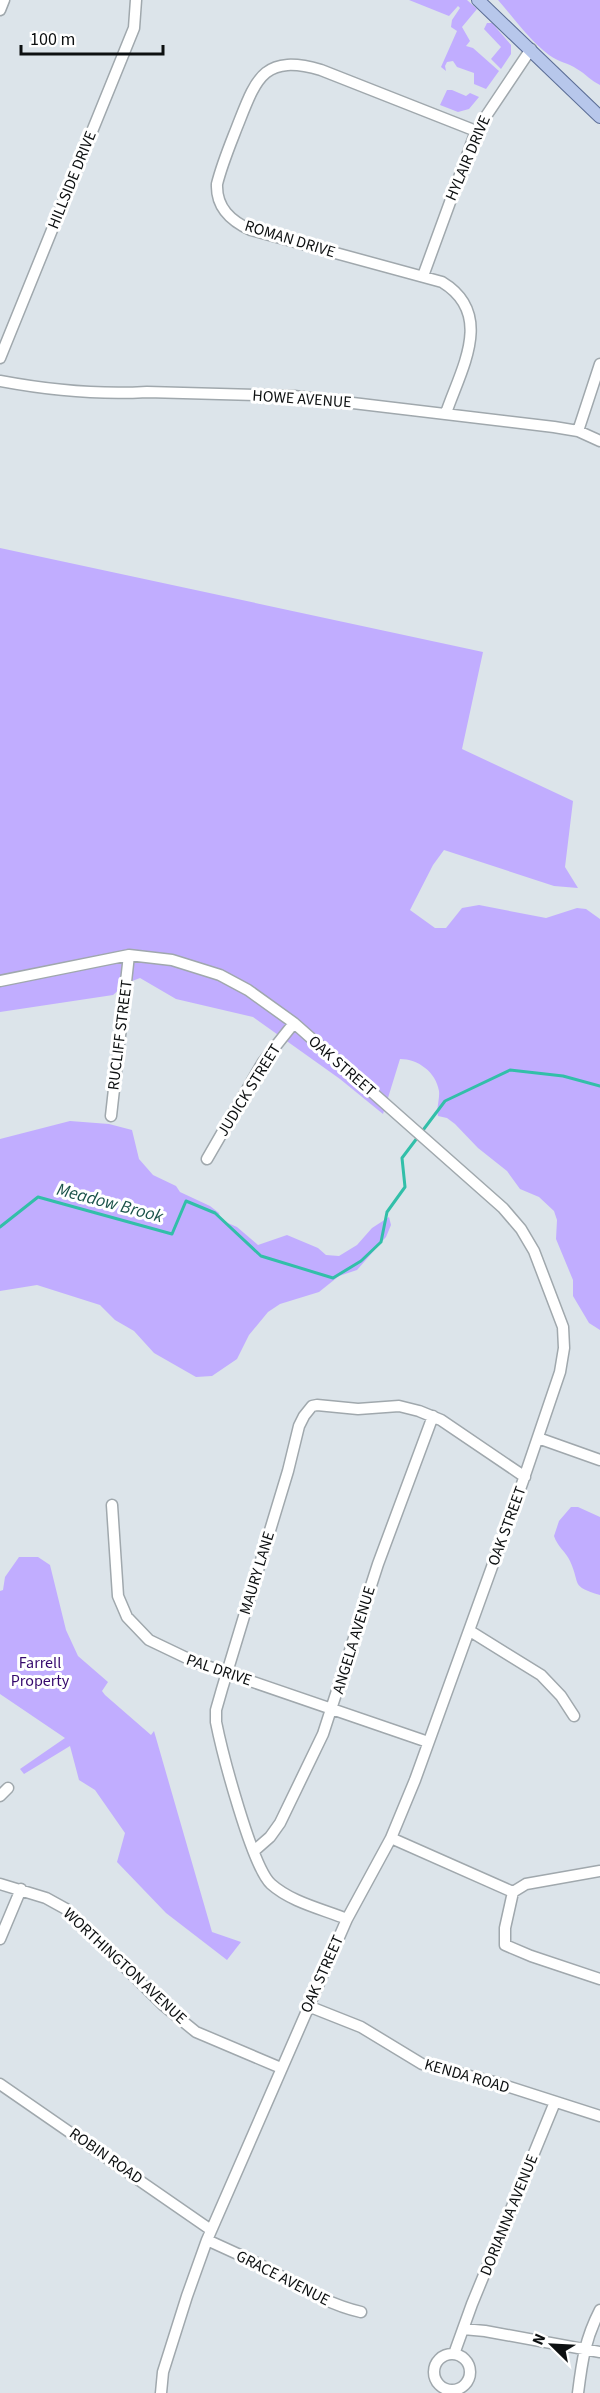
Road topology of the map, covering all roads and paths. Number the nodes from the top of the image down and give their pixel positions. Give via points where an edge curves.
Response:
1 (4, 0) edge
2 (136, 0) edge
3 (478, 0) edge
4 (0, 10) edge
5 (531, 49) junction
6 (600, 117) edge
7 (476, 131) junction
8 (423, 276) junction
9 (0, 358) edge
10 (600, 364) edge
11 (0, 381) edge
12 (446, 413) junction
13 (578, 431) junction
14 (600, 441) edge
15 (129, 955) junction
16 (0, 981) edge
17 (294, 1023) junction
18 (111, 1116) dead end
19 (207, 1159) dead end
20 (433, 1416) junction
21 (538, 1438) junction
22 (600, 1460) edge
23 (525, 1477) junction
24 (112, 1505) dead end
25 (470, 1631) junction
26 (226, 1672) junction
27 (333, 1708) junction
28 (574, 1716) dead end
29 (428, 1742) junction
30 (8, 1788) dead end
31 (0, 1796) edge
32 (391, 1838) junction
33 (254, 1851) junction
34 (600, 1871) edge
35 (0, 1884) edge
36 (21, 1889) junction
37 (513, 1893) junction
38 (346, 1919) junction
39 (0, 1939) edge
40 (600, 1979) edge
41 (308, 2006) junction
42 (281, 2068) junction
43 (0, 2084) edge
44 (555, 2102) junction
45 (600, 2116) edge
46 (211, 2230) junction
47 (207, 2240) junction
48 (600, 2310) edge
49 (362, 2312) dead end
50 (463, 2329) junction
51 (583, 2349) junction
52 (600, 2352) edge
53 (454, 2354) dead end
54 (161, 2393) edge
55 (578, 2393) edge

1 - 4 street
2 - 9 street, HILLSIDE DRIVE via 134,28
3 - 5 main road
5 - 6 main road
5 - 7 street, HYLAIR DRIVE
7 - 8 street, HYLAIR DRIVE
7 - 8 street, ROMAN DRIVE via 321,70 282,65 266,72 256,84 222,166 217,188 219,203 241,225
8 - 12 street, ROMAN DRIVE via 454,291 465,303 471,321 471,340
10 - 13 street
11 - 12 street, HOWE AVENUE via 124,394 294,396
12 - 13 street, HOWE AVENUE
13 - 14 street, HOWE AVENUE
15 - 16 street, OAK STREET
15 - 17 street, OAK STREET via 172,960 220,975
15 - 18 street, RUCLIFF STREET
17 - 19 street, JUDICK STREET via 263,1062
17 - 21 street, OAK STREET via 521,1228 547,1281 563,1327 560,1372
20 - 23 street, MAURY LANE
20 - 26 street, MAURY LANE via 399,1406 350,1409 317,1405 306,1412
20 - 27 street, ANGELA AVENUE via 378,1564
21 - 22 street
21 - 23 street, OAK STREET
23 - 25 street, OAK STREET
24 - 26 street, PAL DRIVE via 116,1583 127,1617 159,1646
25 - 28 street via 541,1675
25 - 29 street, OAK STREET
26 - 27 street, PAL DRIVE
26 - 33 street, MAURY LANE via 216,1722
27 - 29 street, PAL DRIVE
27 - 33 street, ANGELA AVENUE via 280,1823
29 - 32 street, OAK STREET
30 - 31 street
32 - 37 street
32 - 38 street, OAK STREET
33 - 38 street, MAURY LANE via 264,1877 277,1890
34 - 37 street via 525,1884
35 - 36 street, WORTHINGTON AVENUE
36 - 39 street
36 - 42 street, WORTHINGTON AVENUE via 66,1909 163,2005 196,2032
37 - 40 street via 504,1928 505,1945
38 - 41 street, OAK STREET
41 - 42 street, OAK STREET
41 - 44 street, KENDA ROAD via 361,2027 422,2064
42 - 46 street, OAK STREET
43 - 46 street, ROBIN ROAD
44 - 45 street, KENDA ROAD
44 - 50 street, DORIANNA AVENUE
46 - 47 street, OAK STREET
47 - 49 street, GRACE AVENUE via 328,2301
47 - 54 street, OAK STREET via 178,2324
48 - 51 street
50 - 51 street
50 - 53 street, DORIANNA AVENUE
51 - 52 street
51 - 55 street

